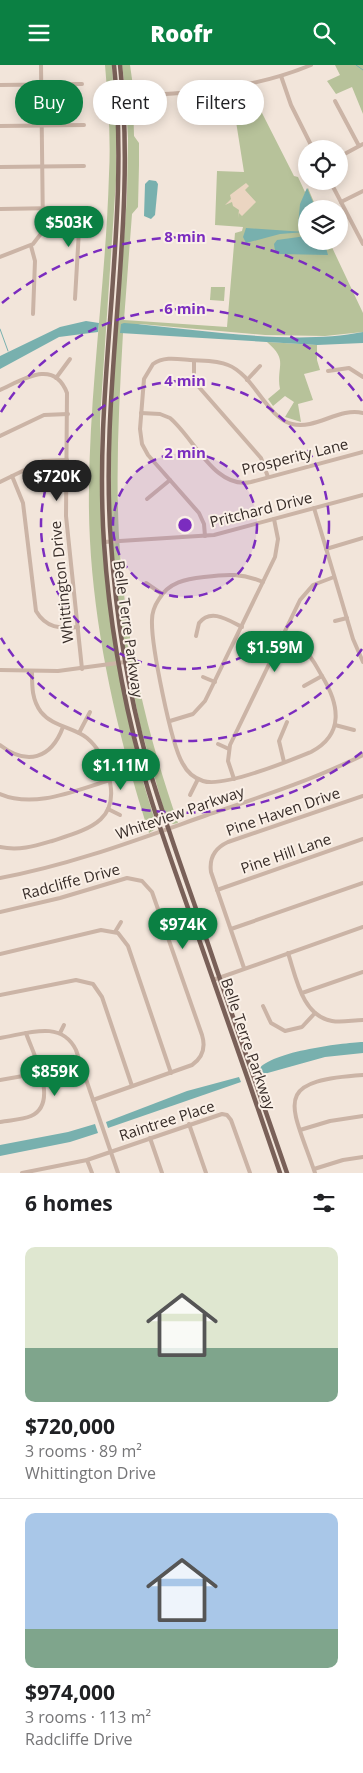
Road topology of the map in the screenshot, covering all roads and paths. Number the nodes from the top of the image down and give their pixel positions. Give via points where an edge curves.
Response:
1 (42, 65) edge
2 (114, 65) edge
3 (120, 65) edge
4 (311, 65) edge
5 (281, 76) junction
6 (42, 80) edge
7 (115, 80) edge
8 (121, 80) edge
9 (0, 85) edge
10 (15, 85) edge
11 (167, 93) edge
12 (335, 101) dead end
13 (42, 125) joint
14 (117, 125) edge
15 (123, 125) edge
16 (0, 126) edge
17 (308, 140) edge
18 (361, 145) edge
19 (348, 152) edge
20 (84, 166) dead end
21 (0, 167) edge
22 (43, 167) junction
23 (363, 191) edge
24 (345, 200) edge
25 (44, 208) junction
26 (0, 209) edge
27 (348, 214) edge
28 (362, 238) edge
29 (363, 244) edge
30 (31, 245) junction
31 (0, 257) edge
32 (74, 299) dead end
33 (32, 314) dead end
34 (70, 359) dead end
35 (194, 361) junction
36 (260, 366) dead end
37 (328, 371) dead end
38 (363, 377) edge
39 (56, 378) junction
40 (247, 380) junction
41 (0, 390) edge
42 (363, 412) edge
43 (142, 413) junction
44 (68, 414) junction
45 (0, 436) edge
46 (363, 452) edge
47 (67, 460) junction
48 (12, 476) junction
49 (268, 477) junction
50 (170, 480) junction
51 (0, 482) edge
52 (363, 495) edge
53 (147, 499) dead end
54 (314, 508) junction
55 (274, 519) junction
56 (205, 536) junction
57 (363, 539) edge
58 (104, 542) junction
59 (111, 542) junction
60 (326, 549) junction
61 (334, 577) junction
62 (263, 582) junction
63 (146, 583) dead end
64 (162, 595) junction
65 (346, 618) junction
66 (335, 621) dead end
67 (78, 627) junction
68 (242, 627) junction
69 (196, 636) dead end
70 (282, 637) junction
71 (125, 662) junction
72 (363, 662) edge
73 (118, 663) junction
74 (82, 669) junction
75 (0, 670) edge
76 (32, 672) junction
77 (322, 676) junction
78 (204, 677) dead end
79 (214, 682) junction
80 (304, 686) dead end
81 (90, 712) dead end
82 (170, 721) junction
83 (287, 722) dead end
84 (334, 725) junction
85 (63, 727) junction
86 (354, 730) dead end
87 (79, 733) junction
88 (218, 744) dead end
89 (0, 745) edge
90 (229, 749) junction
91 (363, 755) edge
92 (284, 762) junction
93 (198, 779) junction
94 (234, 779) junction
95 (110, 781) junction
96 (0, 794) edge
97 (190, 795) dead end
98 (363, 796) edge
99 (108, 809) junction
100 (120, 815) dead end
101 (168, 829) junction
102 (162, 831) junction
103 (363, 839) edge
104 (0, 847) edge
105 (0, 878) edge
106 (363, 883) edge
107 (217, 890) junction
108 (0, 912) edge
109 (120, 922) dead end
110 (363, 927) edge
111 (231, 929) junction
112 (116, 932) junction
113 (288, 953) junction
114 (0, 954) edge
115 (244, 968) junction
116 (363, 972) edge
117 (219, 977) junction
118 (94, 978) dead end
119 (213, 980) junction
120 (91, 983) junction
121 (302, 993) junction
122 (0, 995) edge
123 (263, 1006) dead end
124 (315, 1013) junction
125 (363, 1020) edge
126 (64, 1025) dead end
127 (26, 1033) junction
128 (60, 1033) junction
129 (0, 1038) edge
130 (40, 1073) junction
131 (171, 1073) junction
132 (363, 1075) edge
133 (0, 1080) edge
134 (132, 1086) junction
135 (93, 1099) junction
136 (363, 1116) edge
137 (0, 1122) edge
138 (189, 1124) junction
139 (300, 1130) junction
140 (150, 1138) junction
141 (111, 1151) junction
142 (363, 1157) edge
143 (88, 1160) junction
144 (314, 1171) edge
145 (22, 1173) edge
146 (92, 1173) edge
147 (118, 1173) edge
148 (162, 1173) edge
149 (206, 1173) edge
150 (250, 1173) edge
151 (280, 1173) edge
152 (287, 1173) edge

1 - 6 street
2 - 7 main road, Belle Terre Parkway
3 - 8 main road, Belle Terre Parkway
4 - 5 street
5 - 11 street via 219,90
5 - 17 street
9 - 10 street
12 - 18 street
13 - 16 street
13 - 22 street
14 - 58 main road, Belle Terre Parkway via 117,211 102,437
15 - 59 main road, Belle Terre Parkway via 124,198 108,433
18 - 19 street
20 - 22 street
21 - 22 street
22 - 25 street
23 - 24 street
25 - 26 street
25 - 30 street via 43,231
25 - 32 street via 67,211 78,223
27 - 28 street
28 - 29 street
30 - 31 street
30 - 33 street via 36,261
34 - 39 street
35 - 40 street via 227,364
35 - 43 street via 164,359 150,366 145,376
35 - 49 street via 194,378 198,386 259,457
36 - 40 street
37 - 38 street via 349,368
39 - 41 street via 36,374
39 - 44 street, Whittington Drive via 66,391
40 - 42 street via 290,424 304,425
43 - 49 street, Prosperity Lane via 170,418 227,480 244,483
43 - 50 street via 140,434 144,447
44 - 45 street via 44,415
44 - 47 street, Whittington Drive
46 - 49 street, Prosperity Lane
47 - 48 street via 43,461
47 - 67 street, Whittington Drive via 67,525
48 - 51 street
48 - 67 street via 23,503 35,609 50,625 62,629
50 - 53 street
50 - 56 street via 200,515
52 - 54 street, Pritchard Drive
54 - 55 street, Pritchard Drive
54 - 60 street
55 - 56 street, Pritchard Drive
55 - 62 street via 278,549
56 - 59 street, Pritchard Drive
57 - 60 street
58 - 59 street, Pritchard Drive
58 - 73 main road, Belle Terre Parkway
59 - 71 main road, Belle Terre Parkway
60 - 61 street
61 - 65 street
61 - 70 street via 307,591
62 - 64 street via 244,575 225,574 182,581 169,587
62 - 68 street
63 - 64 street
64 - 82 street via 153,612 152,626
65 - 66 street
65 - 72 street
67 - 74 street, Whittington Drive
68 - 69 street via 209,615 199,623
68 - 79 street
70 - 77 street via 305,651
70 - 90 street
71 - 73 street
71 - 101 main road, Belle Terre Parkway via 144,750
73 - 74 street
73 - 102 main road, Belle Terre Parkway via 143,771
74 - 76 street
75 - 76 street
76 - 85 street via 32,692 38,707
77 - 80 street
77 - 84 street via 335,699
78 - 79 street
79 - 82 street via 199,709 189,716
81 - 87 street
82 - 93 street via 182,764
83 - 92 street via 279,741
84 - 86 street
84 - 92 street via 319,747
85 - 87 street
85 - 89 street via 54,745 36,756 17,756
87 - 95 street via 99,751
88 - 90 street
90 - 94 street
91 - 101 street, Whiteview Parkway via 310,779
92 - 94 street
93 - 94 street via 217,783
93 - 97 street
95 - 96 street via 40,800 19,800
95 - 99 street via 112,795
98 - 107 street, Pine Haven Drive via 222,845 210,864
99 - 100 street
99 - 104 street via 98,823 86,830 29,848
101 - 102 street, Whiteview Parkway
101 - 117 main road, Belle Terre Parkway
102 - 105 street, Whiteview Parkway via 76,860
102 - 119 main road, Belle Terre Parkway
103 - 107 street, Pine Hill Lane
106 - 111 street
107 - 111 street, Pine Haven Drive
108 - 131 street, Radcliffe Drive via 127,878 138,879 148,885 204,1043 196,1062
109 - 112 street
110 - 113 street
111 - 115 street, Pine Haven Drive
112 - 114 street via 101,930
112 - 131 street via 128,946
113 - 115 street
113 - 121 street
115 - 117 street
116 - 121 street
117 - 119 street
117 - 152 main road, Belle Terre Parkway
118 - 120 street
119 - 151 main road, Belle Terre Parkway
120 - 122 street via 76,980
120 - 134 street via 102,997
121 - 124 street
123 - 124 street via 271,1023 283,1031 302,1027
124 - 125 street via 335,1021
126 - 128 street
127 - 128 street via 44,1030
127 - 129 street
127 - 130 street
128 - 135 street via 75,1048
130 - 133 street
130 - 137 street via 45,1093 40,1109 28,1117
131 - 134 street, Radcliffe Drive
132 - 139 street via 325,1080 301,1089 293,1105
134 - 135 street, Radcliffe Drive
135 - 141 street
136 - 139 street
138 - 140 street, Raintree Place
138 - 149 street
138 - 150 street, Raintree Place via 218,1115 228,1116
139 - 144 street
140 - 141 street, Raintree Place
140 - 148 street
141 - 143 street, Raintree Place
141 - 147 street
142 - 144 street via 338,1161
143 - 145 street, Raintree Place
143 - 146 street

